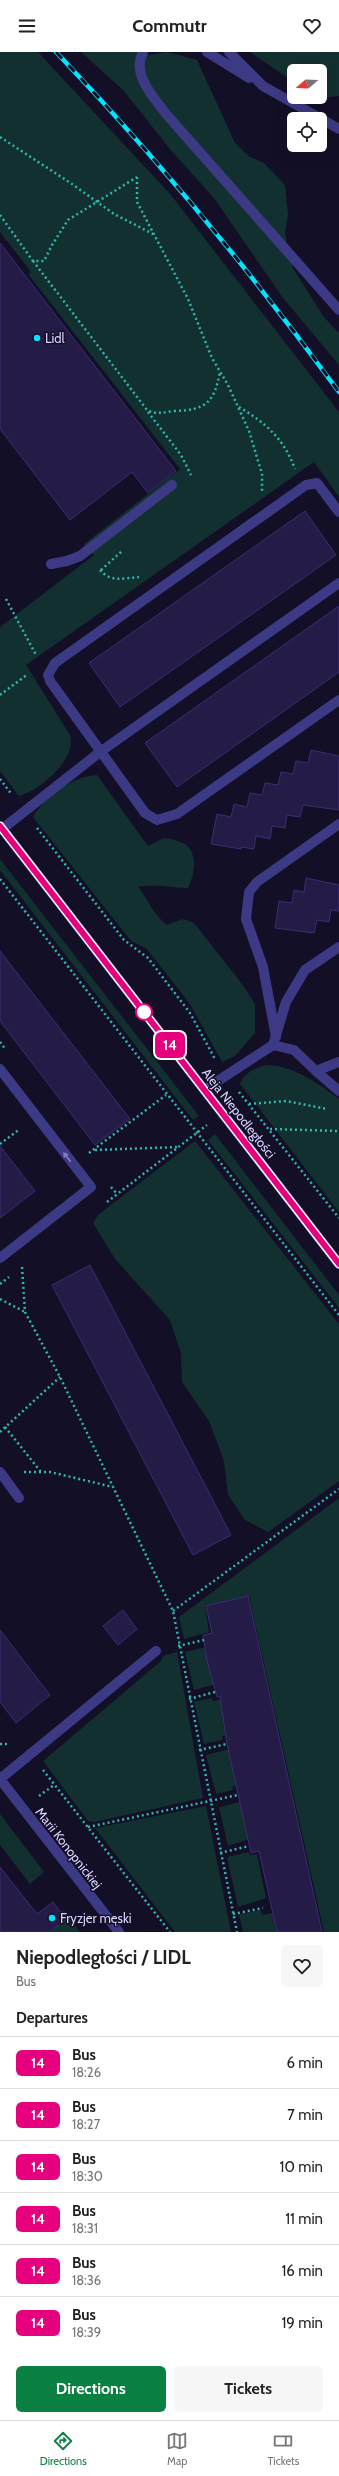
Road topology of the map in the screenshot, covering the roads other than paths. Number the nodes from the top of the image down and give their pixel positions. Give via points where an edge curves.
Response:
1 (143, 52) edge
2 (207, 52) edge
3 (229, 52) edge
4 (263, 86) junction
5 (339, 129) edge
6 (339, 310) edge
7 (172, 485) dead end
8 (339, 512) edge
9 (51, 564) dead end
10 (339, 583) edge
11 (339, 700) edge
12 (100, 752) junction
13 (339, 824) edge
14 (1, 828) edge
15 (339, 947) edge
16 (275, 1041) junction
17 (339, 1062) edge
18 (0, 1069) edge
19 (316, 1071) junction
20 (204, 1090) junction
21 (339, 1090) edge
22 (0, 1258) edge
23 (339, 1264) edge
24 (0, 1472) edge
25 (19, 1498) dead end
26 (156, 1651) dead end
27 (0, 1779) edge
28 (118, 1932) edge

1 - 6 street via 140,58 141,74 148,89 167,115
2 - 4 street
3 - 4 street
4 - 5 street
7 - 9 street via 86,552 68,561
8 - 12 street via 317,483 311,482 55,663 48,671 50,681
10 - 12 street
11 - 12 street via 167,819 148,817
12 - 14 street
13 - 16 street via 257,882 249,892 246,919 263,967
14 - 20 street, Aleja Niepodległości
15 - 16 street via 304,970 286,1002
16 - 19 street via 294,1050
16 - 20 street
17 - 19 street
22 -> 18 street via 91,1187
19 - 21 street
20 - 23 street, Aleja Niepodległości
24 - 25 street
26 - 27 street
27 - 28 street, Marii Konopnickiej

